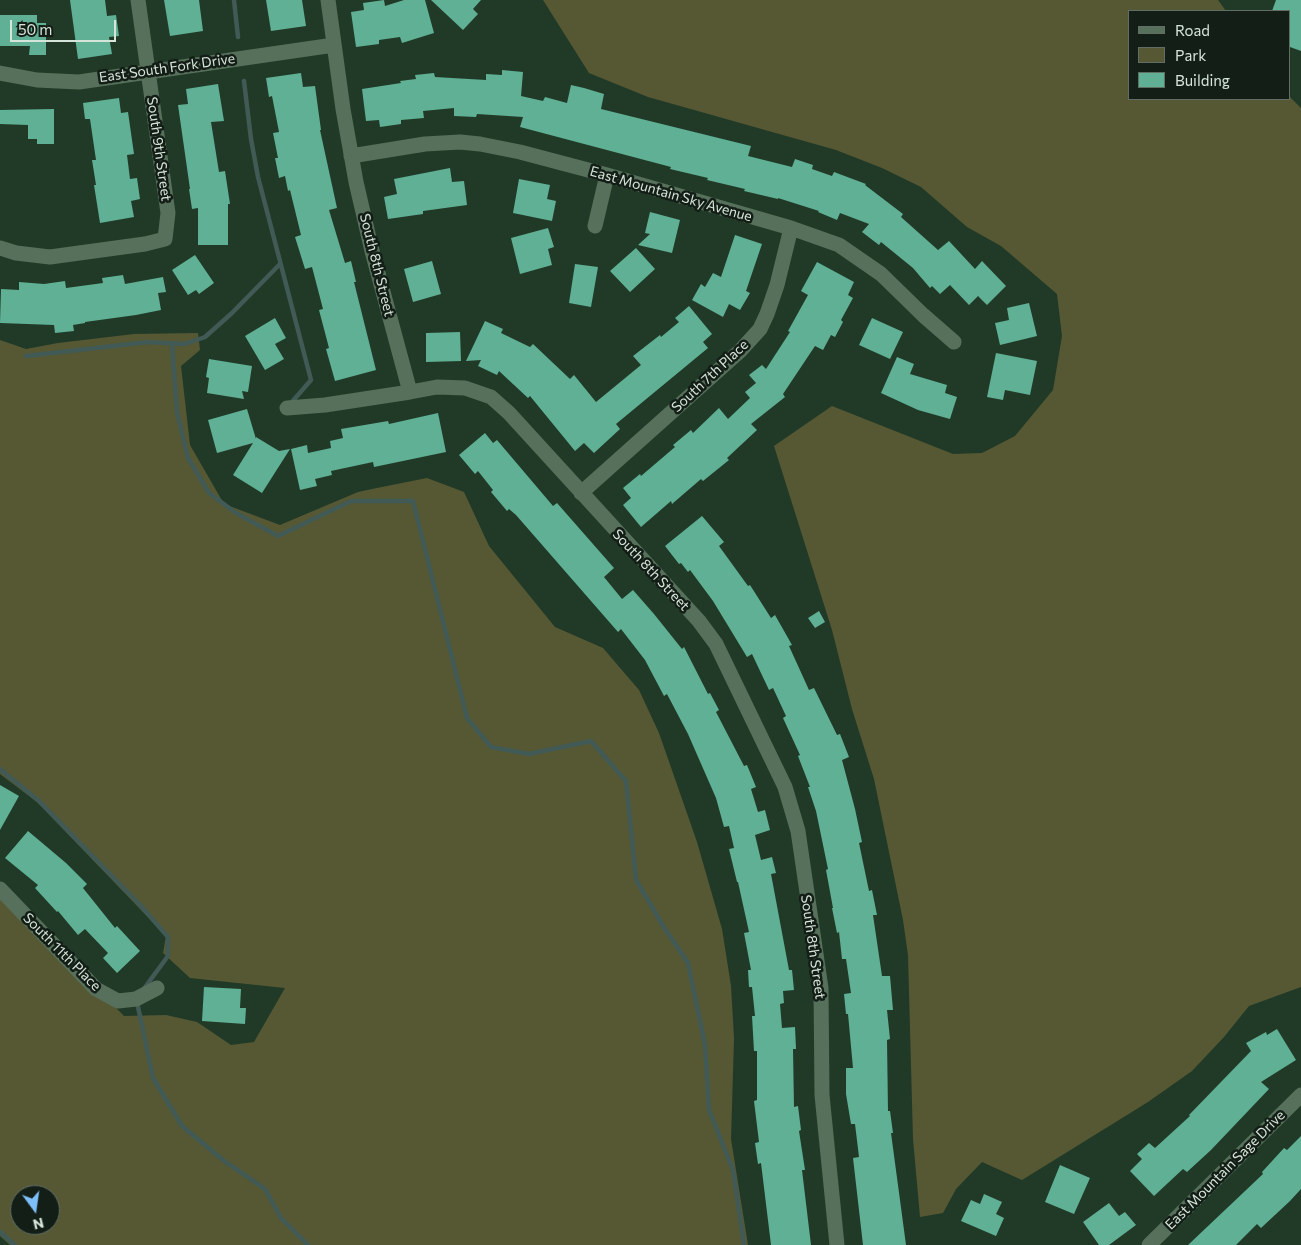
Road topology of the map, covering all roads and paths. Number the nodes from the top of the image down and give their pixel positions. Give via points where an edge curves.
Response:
1 (138, 0) edge
2 (328, 0) edge
3 (334, 45) junction
4 (148, 70) junction
5 (0, 72) edge
6 (351, 156) junction
7 (607, 176) junction
8 (594, 226) dead end
9 (791, 228) junction
10 (0, 248) edge
11 (954, 342) dead end
12 (410, 392) junction
13 (287, 408) dead end
14 (581, 493) junction
15 (0, 889) edge
16 (158, 988) dead end
17 (1301, 1095) edge
18 (837, 1245) edge
19 (1149, 1245) edge

1 - 4 street, South 9th Street
2 - 3 street, South 8th Street
3 - 4 street, East South Fork Drive
3 - 6 street, South 8th Street
4 - 5 street, East South Fork Drive via 79,82 37,80
4 - 10 street, South 9th Street via 168,213 165,239 50,257 16,254
6 - 7 street, East Mountain Sky Avenue via 460,142 520,152
6 - 12 street, South 8th Street via 372,251
7 - 8 street
7 - 9 street, East Mountain Sky Avenue
9 - 11 street, East Mountain Sky Avenue via 839,245 881,274
9 - 14 street, South 7th Place via 777,285 760,329 740,351
12 - 13 street
12 - 14 street, South 8th Street via 437,387 466,388 491,397
14 - 18 street, South 8th Street via 699,621 716,644 786,787 798,831 821,988 822,1095
15 - 16 street, South 11th Place via 96,989 118,1001 136,1000
17 - 19 street, East Mountain Sage Drive

